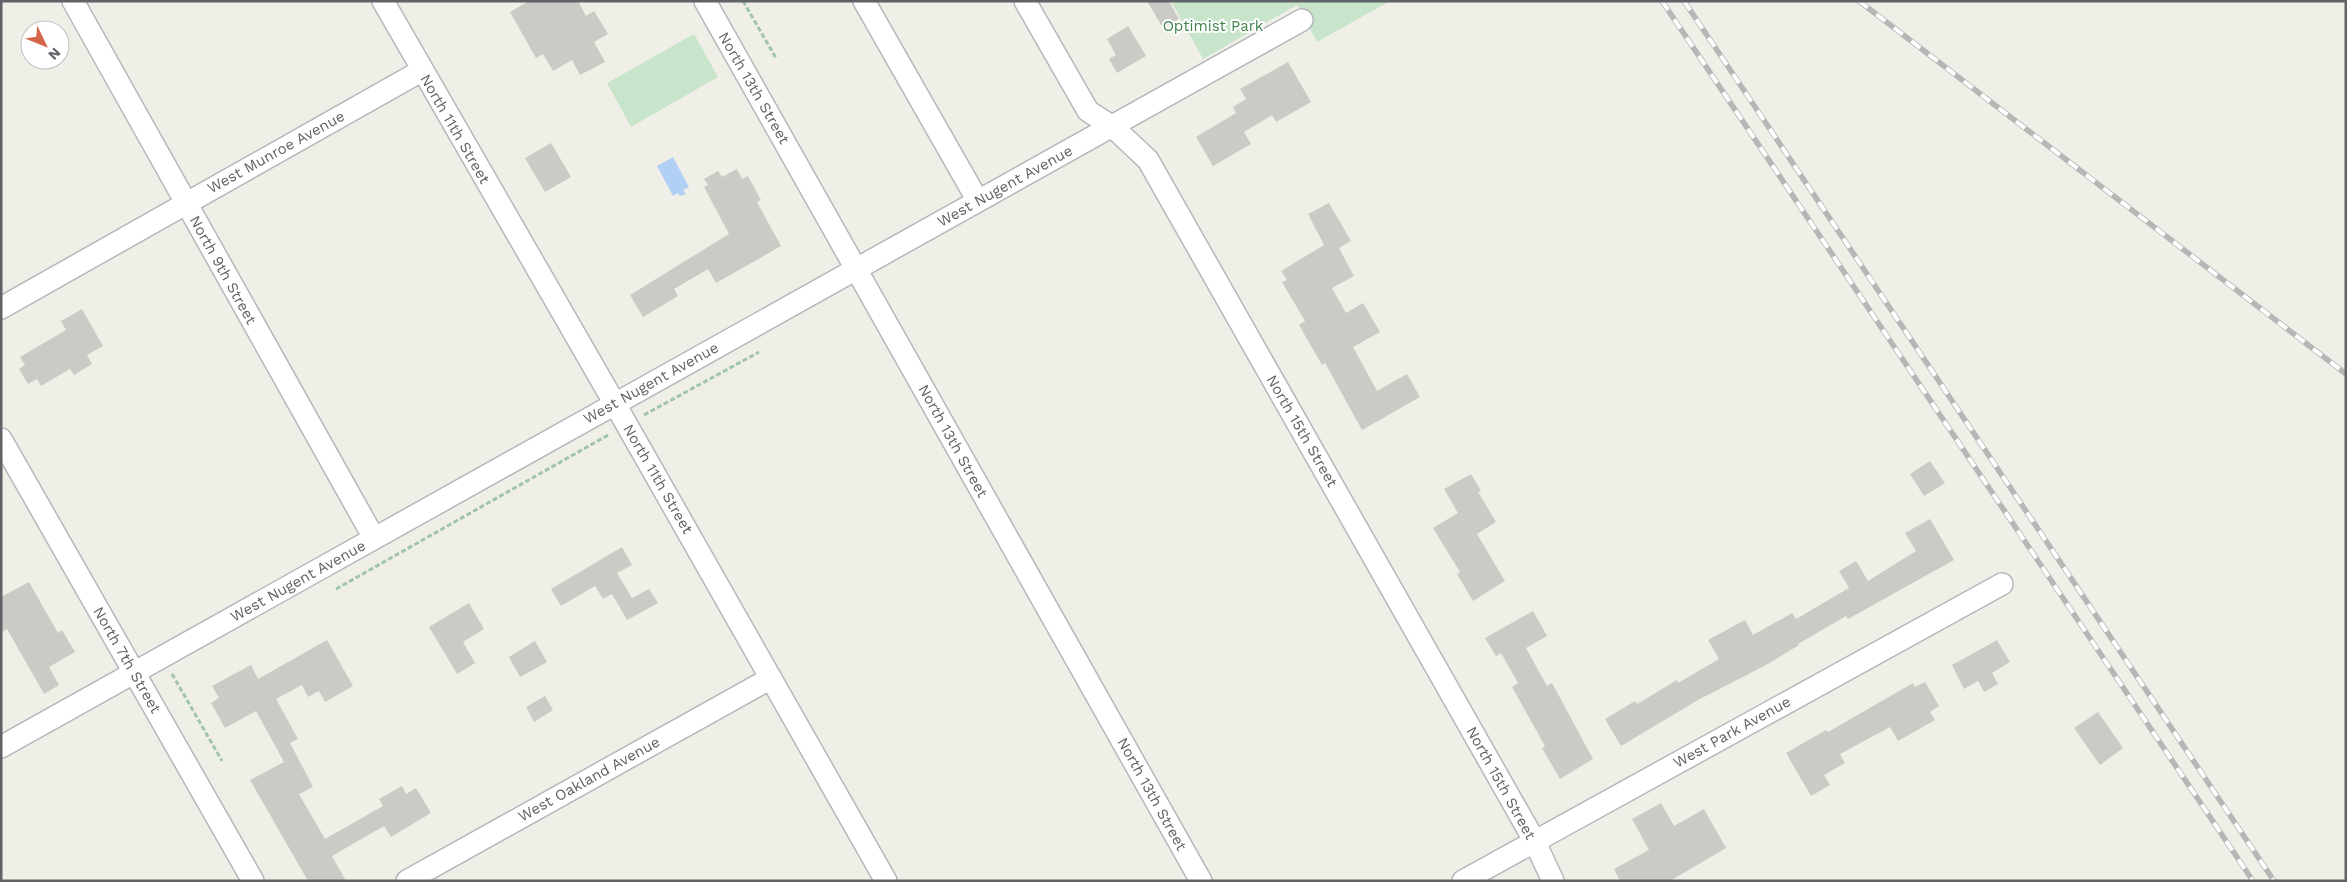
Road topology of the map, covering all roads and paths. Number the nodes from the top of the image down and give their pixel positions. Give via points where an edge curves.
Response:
1 (72, 1) edge
2 (382, 1) edge
3 (705, 1) edge
4 (742, 1) edge
5 (864, 1) edge
6 (1025, 1) edge
7 (1302, 20) dead end
8 (776, 58) dead end
9 (421, 71) junction
10 (1113, 127) junction
11 (978, 201) junction
12 (186, 203) junction
13 (856, 269) junction
14 (1, 308) edge
15 (759, 352) dead end
16 (615, 404) junction
17 (644, 415) dead end
18 (616, 431) dead end
19 (1, 439) edge
20 (374, 538) junction
21 (2002, 584) dead end
22 (336, 588) dead end
23 (134, 672) junction
24 (175, 678) dead end
25 (771, 678) junction
26 (1, 747) edge
27 (222, 761) dead end
28 (1534, 840) junction
29 (253, 881) edge
30 (407, 881) edge
31 (886, 881) edge
32 (1201, 881) edge
33 (1463, 881) edge
34 (1553, 881) edge

1 - 12 street, North 9th Street
2 - 9 street, North 11th Street
3 - 13 street, North 13th Street
4 - 8 path
5 - 11 street
6 - 10 street, North 15th Street via 1088,111
7 - 10 street, West Nugent Avenue
9 - 12 street, West Munroe Avenue
9 - 16 street, North 11th Street
10 - 11 street, West Nugent Avenue
10 - 28 street, North 15th Street via 1148,160
11 - 13 street, West Nugent Avenue
12 - 14 street, West Munroe Avenue
12 - 20 street, North 9th Street
13 - 16 street, West Nugent Avenue
13 - 32 street, North 13th Street
15 - 17 path
16 - 20 street, West Nugent Avenue
16 - 25 street, North 11th Street
18 - 22 path
19 - 23 street, North 7th Street
20 - 23 street, West Nugent Avenue
21 - 28 street, West Park Avenue
23 - 26 street, West Nugent Avenue
23 - 29 street, North 7th Street
24 - 27 path
25 - 30 street, West Oakland Avenue
25 - 31 street, North 11th Street
28 - 33 street, West Park Avenue
28 - 34 street, North 15th Street

